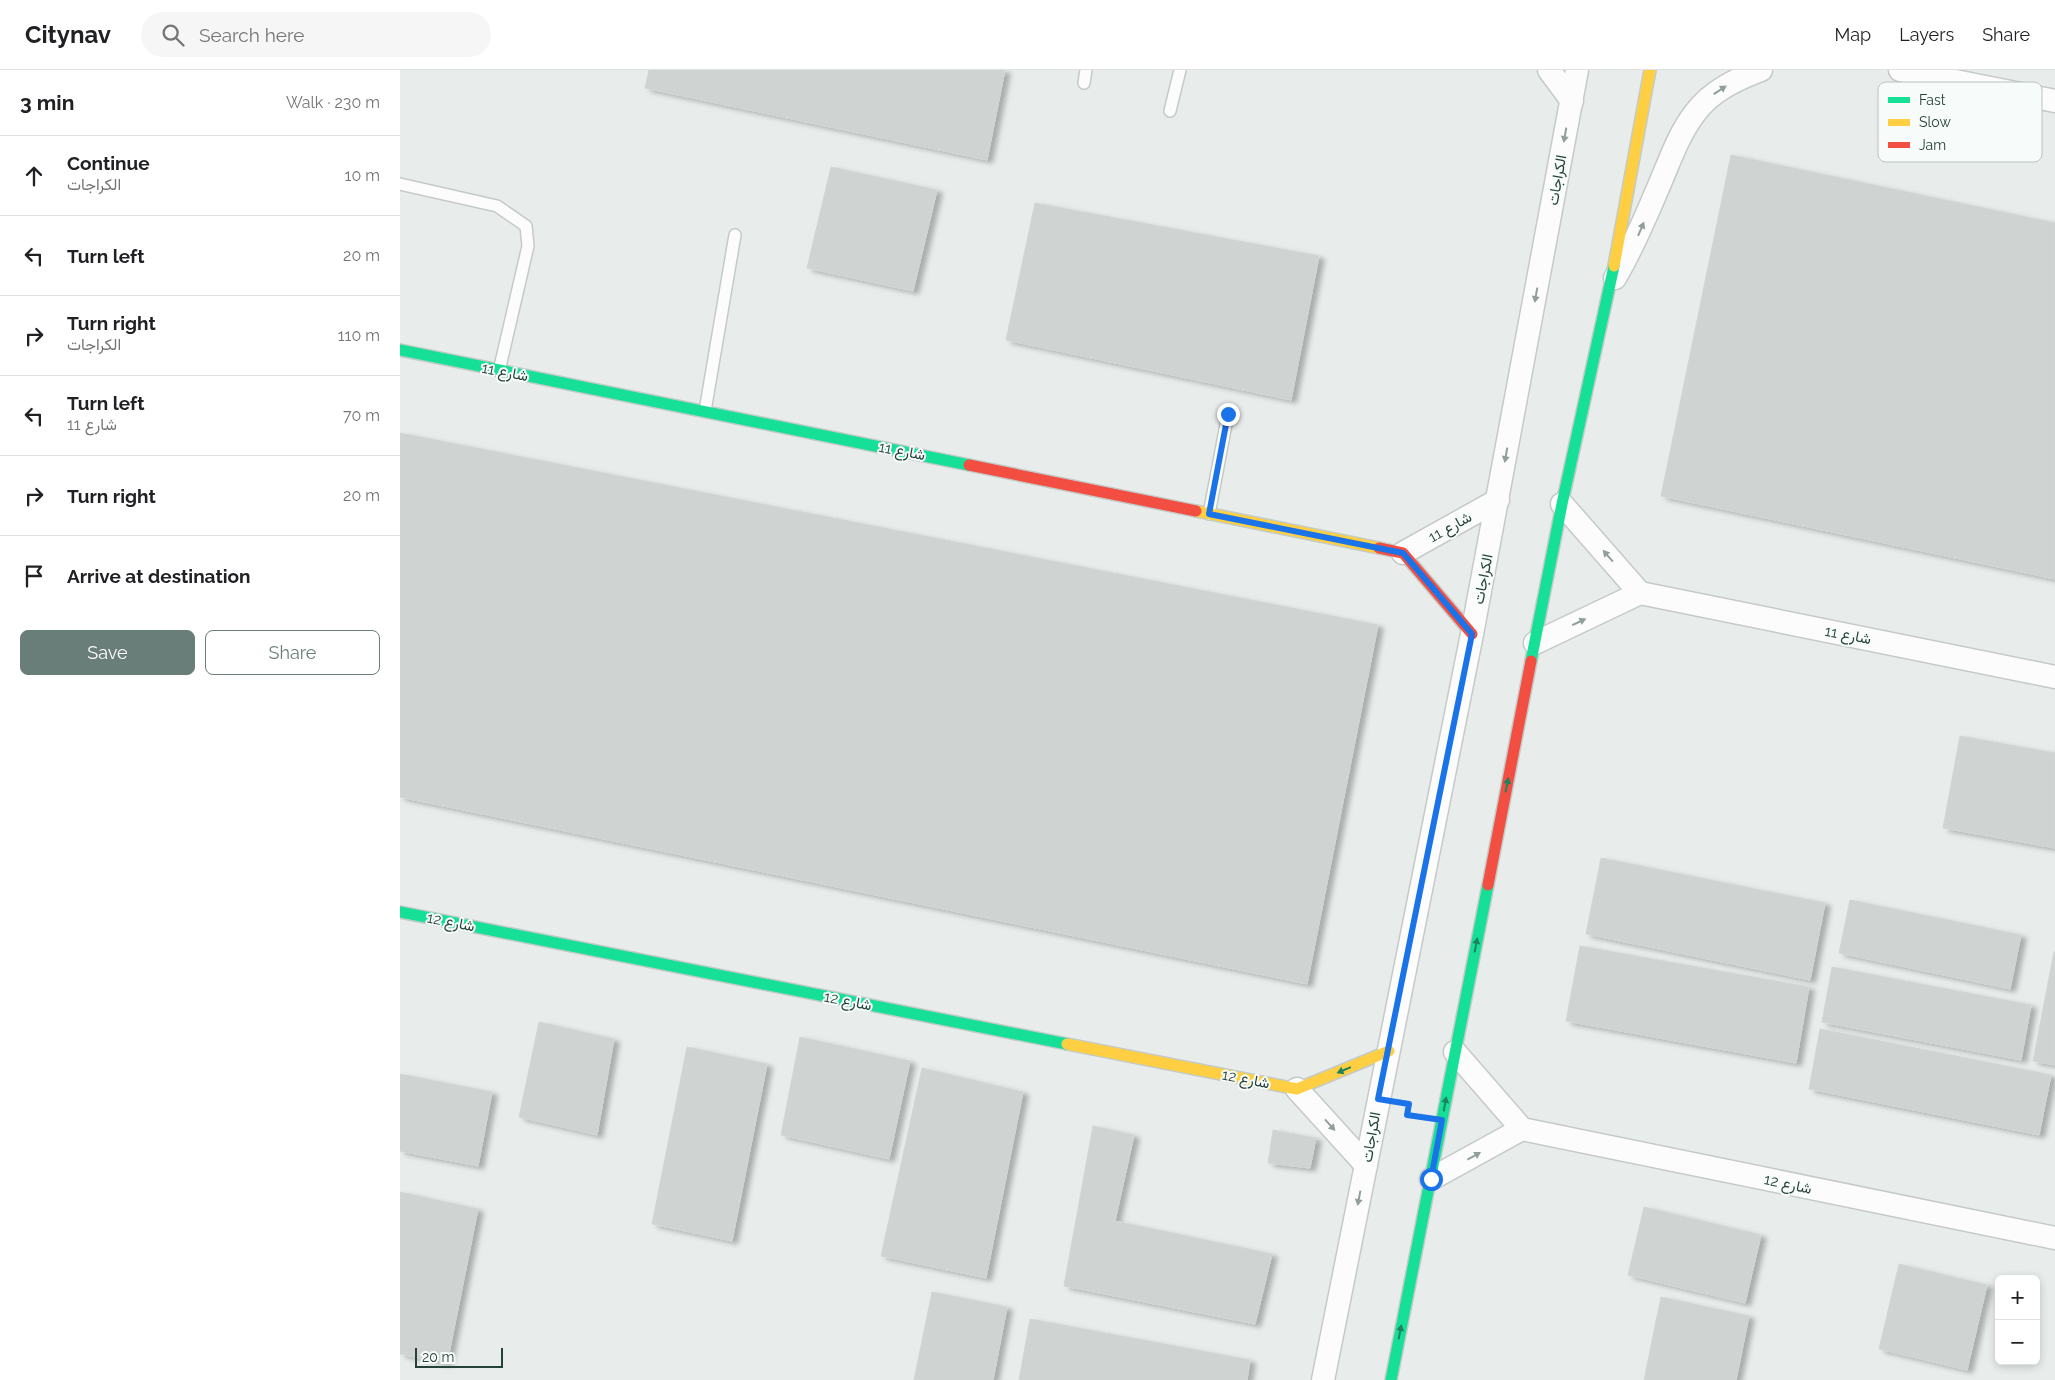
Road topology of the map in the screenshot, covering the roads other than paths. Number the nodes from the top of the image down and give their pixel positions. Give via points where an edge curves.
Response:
1 (1086, 70) edge
2 (1180, 70) edge
3 (1549, 70) edge
4 (1577, 70) edge
5 (1650, 70) edge
6 (1762, 70) edge
7 (1900, 70) edge
8 (1960, 82) edge
9 (1084, 83) dead end
10 (2042, 98) edge
11 (1572, 101) junction
12 (2055, 101) edge
13 (1170, 111) dead end
14 (400, 184) edge
15 (736, 235) dead end
16 (1610, 287) junction
17 (400, 350) edge
18 (499, 371) junction
19 (705, 412) junction
20 (1228, 414) dead end
21 (1498, 500) junction
22 (1562, 504) junction
23 (1209, 514) junction
24 (1403, 553) junction
25 (1640, 593) junction
26 (1472, 634) junction
27 (1535, 643) junction
28 (2055, 677) edge
29 (400, 912) edge
30 (1389, 1051) junction
31 (1455, 1052) junction
32 (1297, 1089) junction
33 (1522, 1129) junction
34 (1366, 1165) junction
35 (1431, 1179) junction
36 (2055, 1238) edge
37 (1323, 1380) edge
38 (1391, 1380) edge

1 - 9 lane
2 - 13 lane
3 - 11 street
4 - 11 street, الكراجات
5 - 16 street
16 -> 6 street via 1634,244 1681,134 1696,112 1717,91
7 - 8 street
10 - 12 street
11 -> 21 street, الكراجات
14 - 18 lane via 497,206 526,226 528,246
15 - 19 lane
16 - 22 street
17 - 18 street, شارع 11
18 - 19 street, شارع 11
19 - 23 street, شارع 11
20 - 23 lane
21 - 24 street, شارع 11
21 - 26 street, الكراجات
25 -> 22 street
22 - 27 street
23 - 24 street, شارع 11
24 - 26 street
27 -> 25 street
25 - 28 street, شارع 11
26 - 30 street, الكراجات
31 -> 27 street
29 - 32 street, شارع 12
30 -> 32 street
30 - 34 street, الكراجات
31 - 33 street
35 -> 31 street
32 -> 34 street
35 -> 33 street
33 - 36 street, شارع 12
34 -> 37 street, الكراجات
38 -> 35 street

